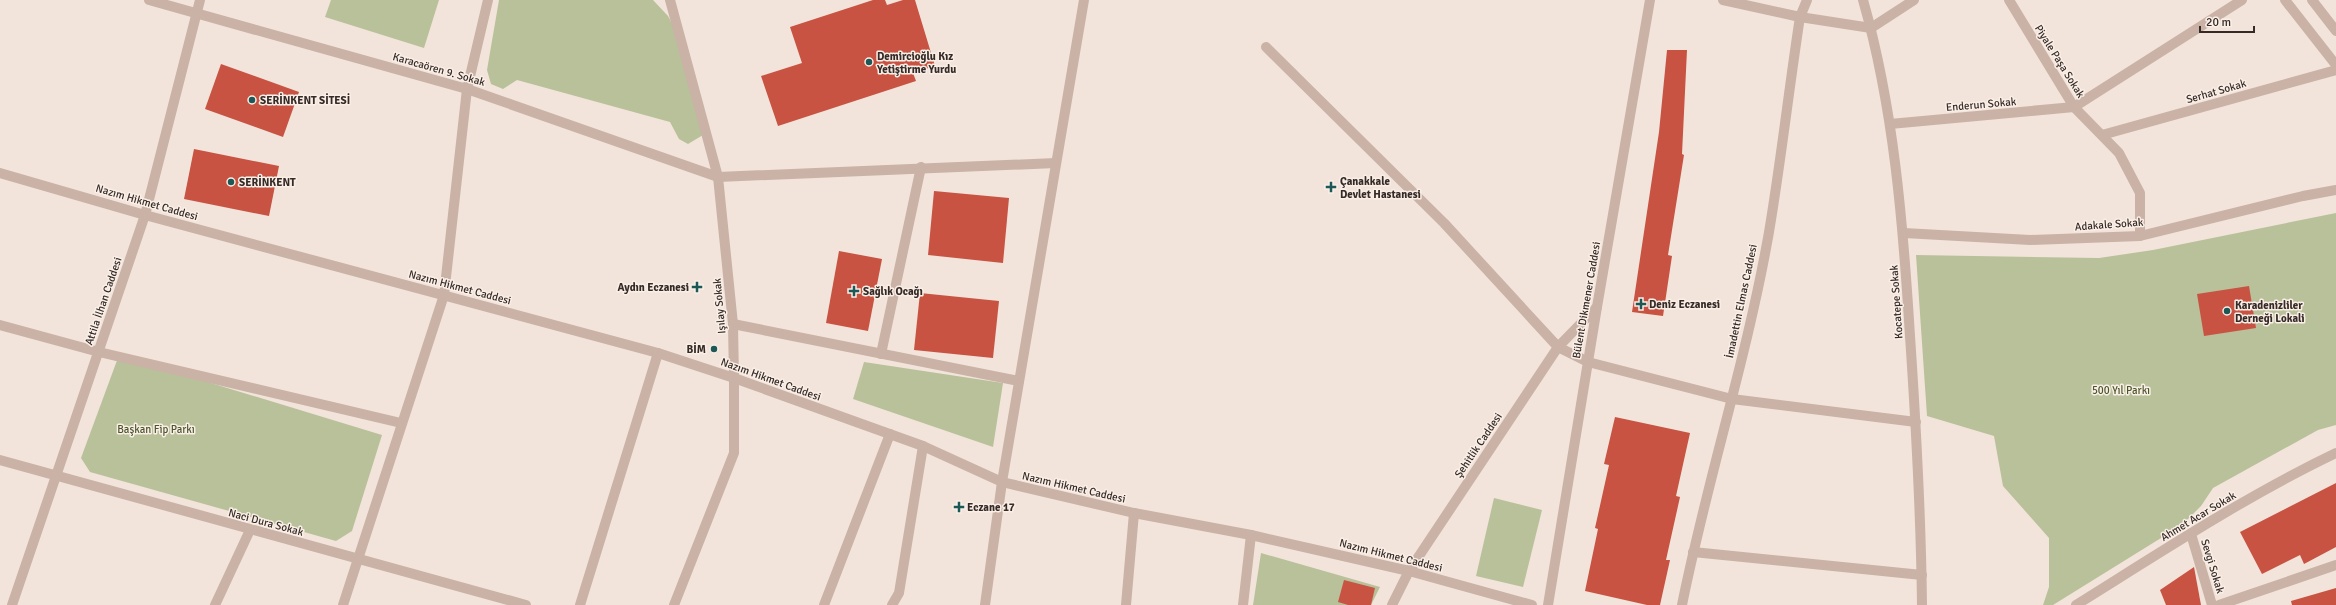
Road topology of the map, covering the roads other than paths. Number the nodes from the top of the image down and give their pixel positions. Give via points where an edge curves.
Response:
1 (149, 0) edge
2 (200, 0) edge
3 (488, 0) edge
4 (670, 0) edge
5 (1084, 0) edge
6 (1650, 0) edge
7 (1723, 0) edge
8 (1807, 0) edge
9 (1863, 0) edge
10 (1914, 0) edge
11 (2009, 0) edge
12 (2242, 0) edge
13 (2286, 0) edge
14 (2312, 0) edge
15 (196, 14) junction
16 (1800, 17) junction
17 (1871, 28) junction
18 (2336, 31) edge
19 (1266, 46) dead end
20 (2336, 65) edge
21 (2336, 70) edge
22 (467, 88) junction
23 (2074, 107) junction
24 (1890, 124) junction
25 (2102, 135) junction
26 (1056, 163) junction
27 (921, 167) junction
28 (0, 173) edge
29 (718, 177) junction
30 (2336, 190) edge
31 (145, 215) junction
32 (1904, 233) junction
33 (2140, 236) junction
34 (444, 295) junction
35 (1597, 307) junction
36 (733, 324) junction
37 (0, 325) edge
38 (1558, 347) junction
39 (99, 352) junction
40 (658, 353) junction
41 (882, 354) junction
42 (1588, 362) junction
43 (734, 378) junction
44 (1019, 381) junction
45 (1732, 399) junction
46 (1916, 422) junction
47 (401, 423) junction
48 (890, 434) junction
49 (923, 446) junction
50 (2336, 453) edge
51 (0, 460) edge
52 (54, 475) junction
53 (1002, 482) junction
54 (1134, 513) junction
55 (250, 530) junction
56 (2191, 534) junction
57 (1251, 535) junction
58 (1692, 552) junction
59 (358, 558) junction
60 (2336, 565) edge
61 (1409, 571) junction
62 (1922, 575) junction
63 (12, 605) edge
64 (215, 605) edge
65 (343, 605) edge
66 (526, 605) edge
67 (580, 605) edge
68 (674, 605) edge
69 (824, 605) edge
70 (892, 605) edge
71 (985, 605) edge
72 (1126, 605) edge
73 (1243, 605) edge
74 (1392, 605) edge
75 (1532, 605) edge
76 (1548, 605) edge
77 (1682, 605) edge
78 (1922, 605) edge
79 (2076, 605) edge
80 (2212, 605) edge
81 (2219, 605) edge

1 - 15 street, Karacaören 9. Sokak
2 - 15 street, Attila İlhan Caddesi
3 - 22 street
4 - 29 street, Işılay Sokak
5 - 26 street
6 - 35 street, Bülent Dikmener Caddesi
7 - 16 street
8 - 16 street, İmadettin Elmas Caddesi
9 - 17 street, Kocatepe Sokak
10 - 17 street
11 - 23 street, Piyale Paşa Sokak
12 - 23 street
13 - 20 street
14 - 18 street
15 - 22 street, Karacaören 9. Sokak
15 - 31 street, Attila İlhan Caddesi
16 - 17 street
16 - 45 street, İmadettin Elmas Caddesi via 1769,232
17 - 24 street, Kocatepe Sokak
19 - 38 street via 1444,223
21 - 25 street, Serhat Sokak
22 - 29 street, Karacaören 9. Sokak
22 - 34 street
23 - 24 street, Enderun Sokak
23 - 25 street, Piyale Paşa Sokak
24 - 32 street, Kocatepe Sokak
25 - 33 street, Piyale Paşa Sokak via 2119,153 2140,193
26 - 27 street
26 - 44 street
27 - 29 street
27 - 41 street
28 - 31 street, Nazım Hikmet Caddesi
29 - 36 street, Işılay Sokak
30 - 33 street, Adakale Sokak
31 - 34 street, Nazım Hikmet Caddesi
31 - 39 street, Attila İlhan Caddesi
32 - 33 street, Adakale Sokak via 2030,240
32 - 46 street, Kocatepe Sokak
34 - 40 street, Nazım Hikmet Caddesi
34 - 47 street
35 - 38 street, Şehitlik Caddesi
35 - 42 street, Bülent Dikmener Caddesi
36 - 41 street
36 - 43 street, Işılay Sokak
37 - 39 street
38 - 42 street
38 - 61 street, Şehitlik Caddesi
39 - 47 street
39 - 52 street, Attila İlhan Caddesi
40 - 43 street, Nazım Hikmet Caddesi
40 - 67 street
41 - 44 street
42 - 45 street
42 - 76 street, Bülent Dikmener Caddesi
43 - 48 street, Nazım Hikmet Caddesi
43 - 68 street, Işılay Sokak via 734,453
44 - 53 street
45 - 46 street
45 - 58 street, İmadettin Elmas Caddesi
46 - 62 street, Kocatepe Sokak
47 - 59 street
48 - 49 street, Nazım Hikmet Caddesi
48 - 69 street
49 - 53 street, Nazım Hikmet Caddesi
49 - 70 street via 899,593
50 - 56 street, Ahmet Acar Sokak via 2302,469
51 - 52 street, Naci Dura Sokak
52 - 55 street, Naci Dura Sokak
52 - 63 street, Attila İlhan Caddesi
53 - 54 street, Nazım Hikmet Caddesi
53 - 71 street
54 - 57 street, Nazım Hikmet Caddesi
54 - 72 street
55 - 59 street, Naci Dura Sokak
55 - 64 street
56 - 79 street, Ahmet Acar Sokak
56 - 80 street, Sevgi Sokak
57 - 61 street, Nazım Hikmet Caddesi
57 - 73 street
58 - 62 street
58 - 77 street, İmadettin Elmas Caddesi
59 - 65 street
59 - 66 street, Naci Dura Sokak
60 - 81 street
61 - 74 street, Şehitlik Caddesi
61 - 75 street, Nazım Hikmet Caddesi
62 - 78 street, Kocatepe Sokak

